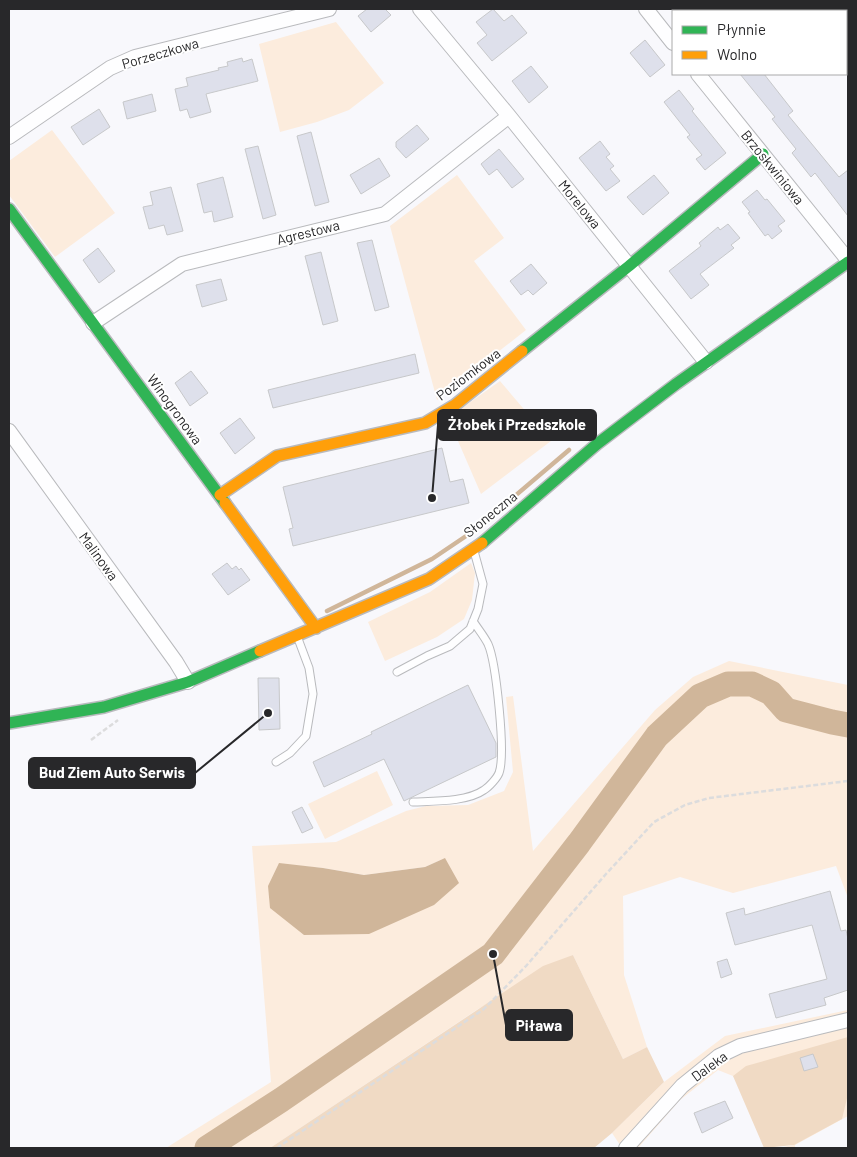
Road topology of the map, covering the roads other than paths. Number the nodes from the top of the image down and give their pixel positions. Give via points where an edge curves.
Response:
1 (329, 9) edge
2 (420, 9) edge
3 (646, 9) edge
4 (672, 42) edge
5 (699, 75) edge
6 (509, 116) junction
7 (9, 137) edge
8 (763, 154) junction
9 (9, 209) edge
10 (848, 261) edge
11 (629, 266) junction
12 (93, 323) junction
13 (706, 362) junction
14 (9, 431) edge
15 (220, 495) junction
16 (473, 548) junction
17 (473, 621) junction
18 (316, 628) junction
19 (296, 636) junction
20 (397, 672) dead end
21 (188, 682) junction
22 (9, 723) edge
23 (276, 762) dead end
24 (413, 802) dead end
25 (848, 1020) edge
26 (626, 1148) edge

1 - 7 street, Porzeczkowa via 135,57 110,68
2 - 6 street, Morelowa
3 - 4 street
5 - 8 street, Brzoskwiniowa
6 - 11 street, Morelowa
6 - 12 street, Agrestowa via 385,214 182,264
8 - 10 street, Brzoskwiniowa
8 - 11 street
9 - 12 street, Winogronowa
10 - 13 street, Słoneczna
11 - 13 street, Morelowa
11 - 15 street, Poziomkowa via 455,405 425,422 277,456
12 - 15 street, Winogronowa
13 - 16 street, Słoneczna via 597,444
14 - 21 street, Malinowa
15 - 18 street, Winogronowa
16 - 17 lane via 482,584
16 - 18 street, Słoneczna via 429,579
17 - 20 lane via 470,629 450,646
17 - 24 lane via 488,645 493,668 502,735 499,774 485,790 469,796
18 - 19 street, Słoneczna
19 - 21 street, Słoneczna
19 - 23 lane via 309,668 313,694 306,736
21 - 22 street, Słoneczna via 104,707
25 - 26 street, Daleka via 740,1046 719,1056 682,1086

